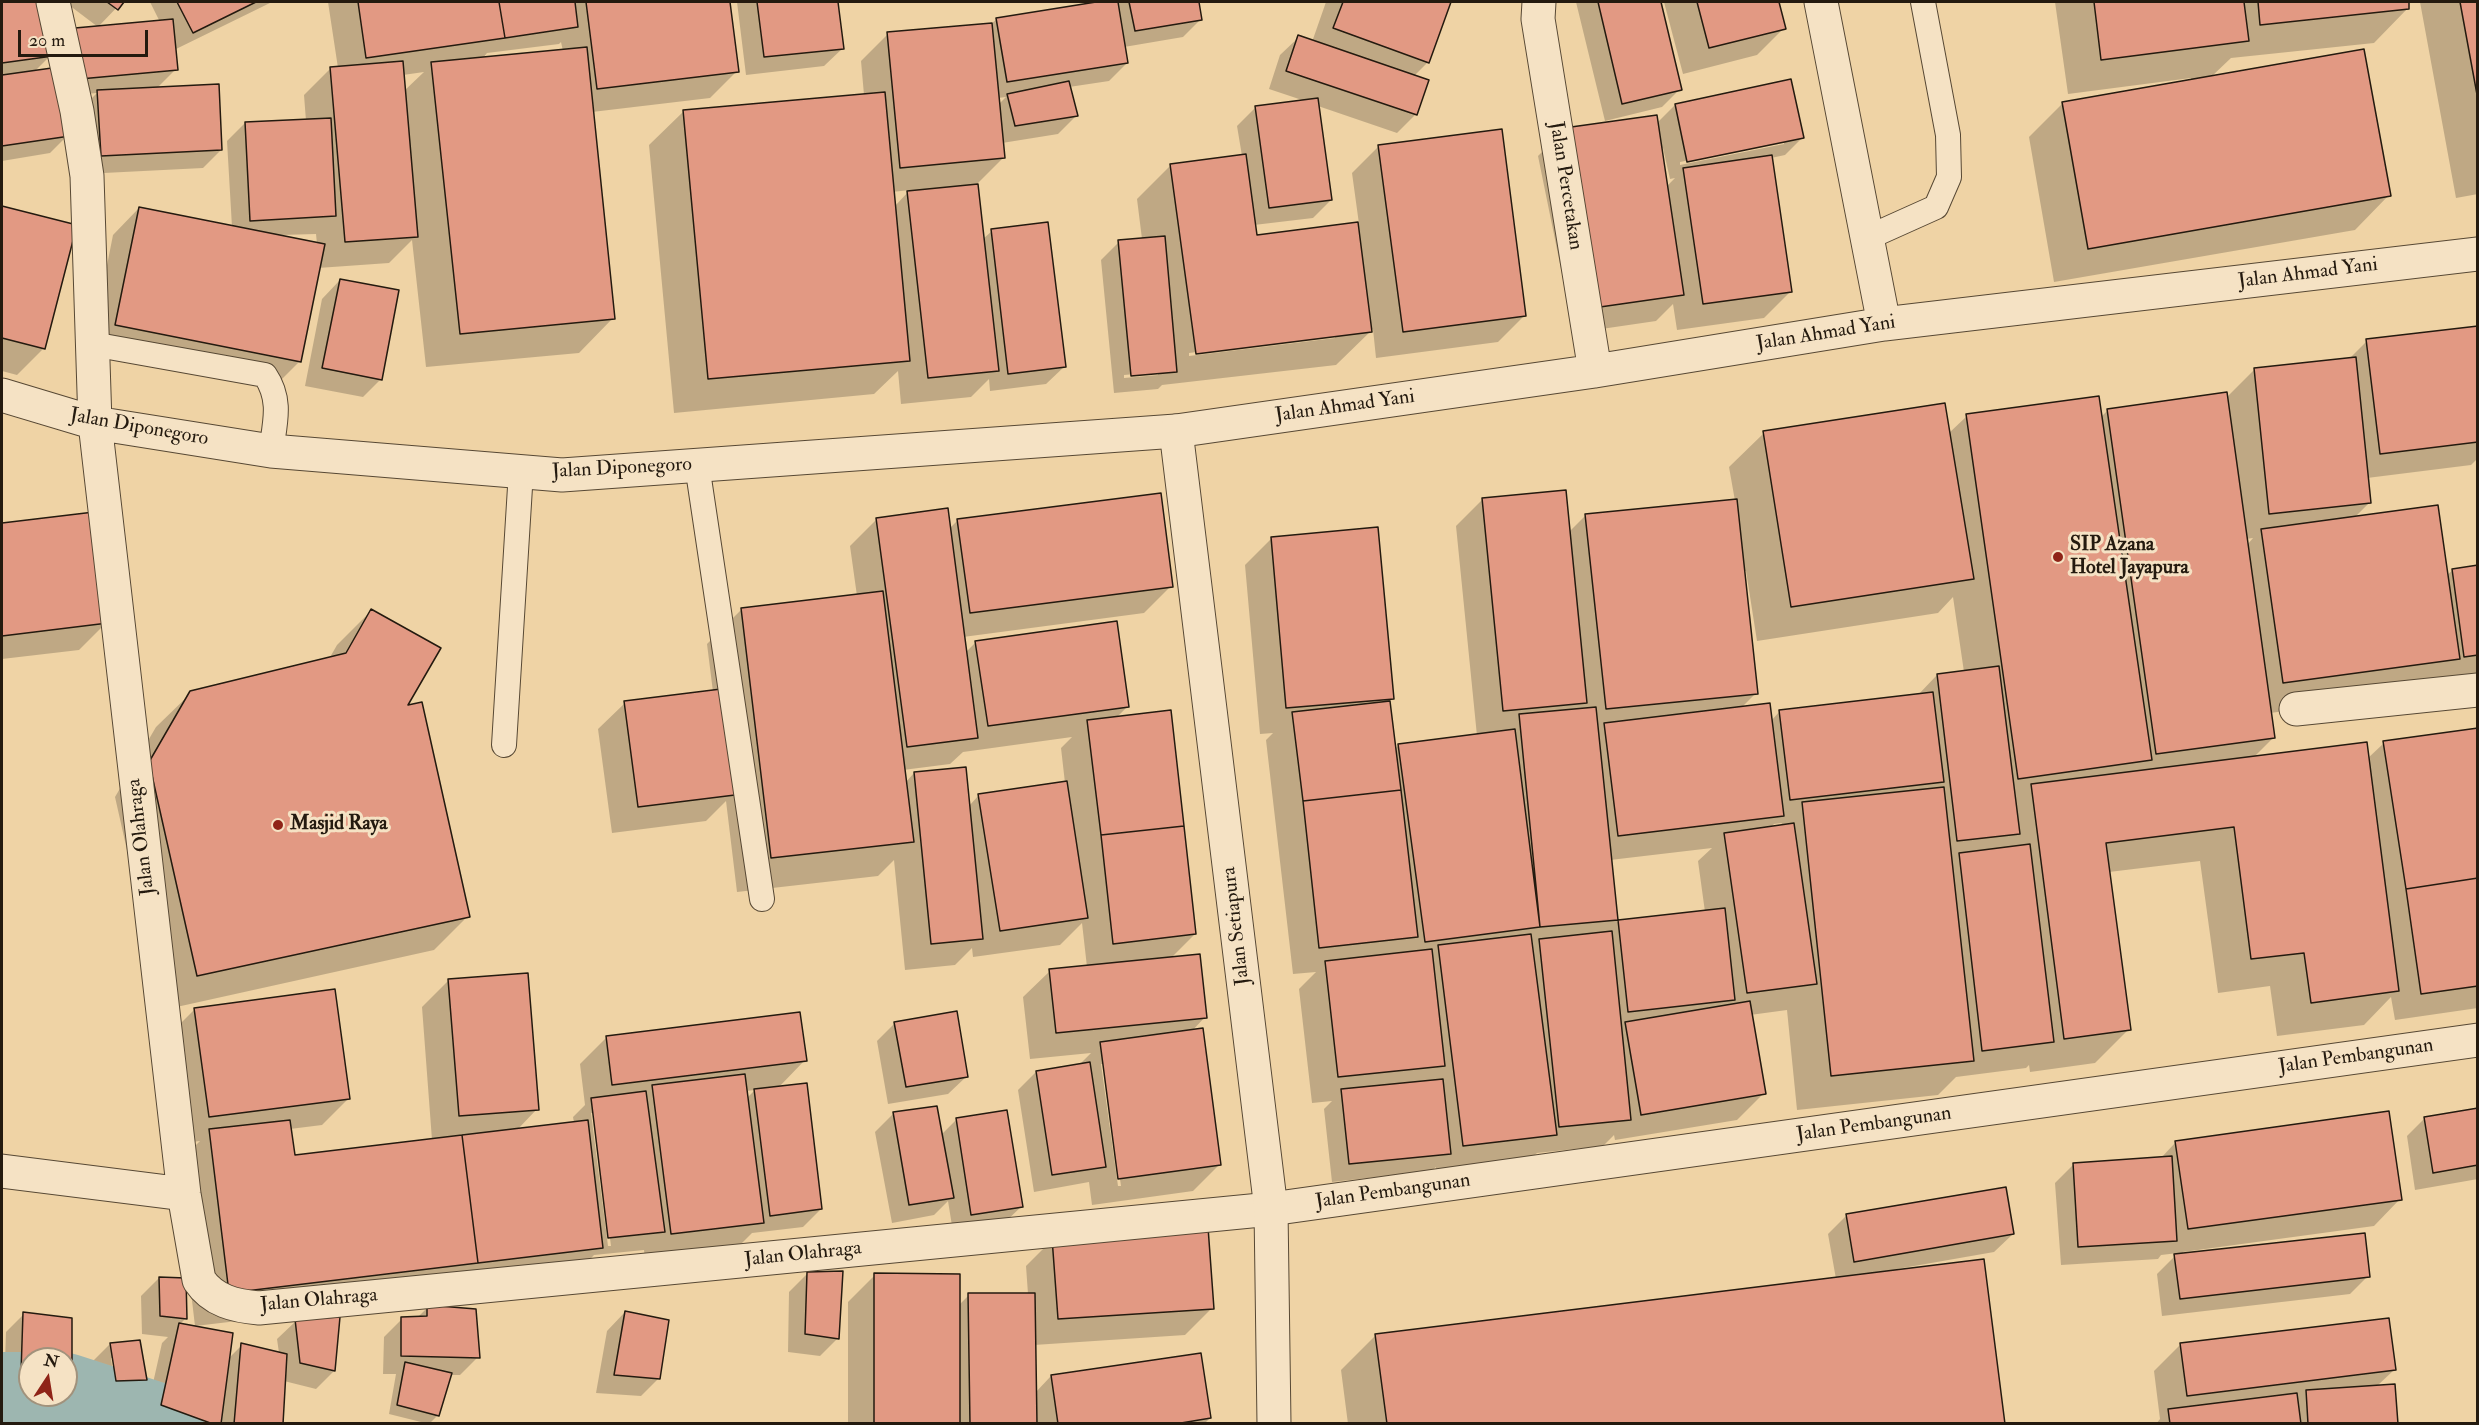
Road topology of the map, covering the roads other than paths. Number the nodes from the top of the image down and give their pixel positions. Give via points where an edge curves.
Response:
1 (53, 2) edge
2 (1539, 2) edge
3 (1821, 2) edge
4 (1923, 2) edge
5 (1867, 238) junction
6 (2478, 254) edge
7 (1884, 324) junction
8 (92, 344) junction
9 (1595, 371) junction
10 (2, 395) edge
11 (95, 423) junction
12 (1176, 431) junction
13 (271, 451) junction
14 (697, 465) junction
15 (521, 471) junction
16 (2478, 690) edge
17 (2296, 709) dead end
18 (504, 745) dead end
19 (762, 899) dead end
20 (2478, 1040) edge
21 (2, 1171) edge
22 (184, 1194) junction
23 (1271, 1209) junction
24 (1274, 1424) edge

1 - 8 street, Jalan Olahraga via 87,176
2 - 9 street, Jalan Percetakan via 1538,19
3 - 5 street
4 - 5 lane via 1948,135 1949,177 1936,207
5 - 7 street
6 - 7 street, Jalan Ahmad Yani
7 - 9 street, Jalan Ahmad Yani
8 - 11 street, Jalan Olahraga
8 - 13 lane via 265,375 275,390
9 - 12 street, Jalan Ahmad Yani
10 - 11 street, Jalan Diponegoro
11 - 13 street, Jalan Diponegoro
11 - 22 street, Jalan Olahraga
12 - 14 street, Jalan Diponegoro
12 - 23 street, Jalan Setiapura
13 - 15 street, Jalan Diponegoro
14 - 15 street, Jalan Diponegoro via 562,475
14 - 19 lane
15 - 18 lane
16 - 17 street
20 - 23 street, Jalan Pembangunan
21 - 22 street
22 - 23 street, Jalan Olahraga via 199,1280 206,1291 228,1302 259,1308
23 - 24 street, Jalan Setiapura

